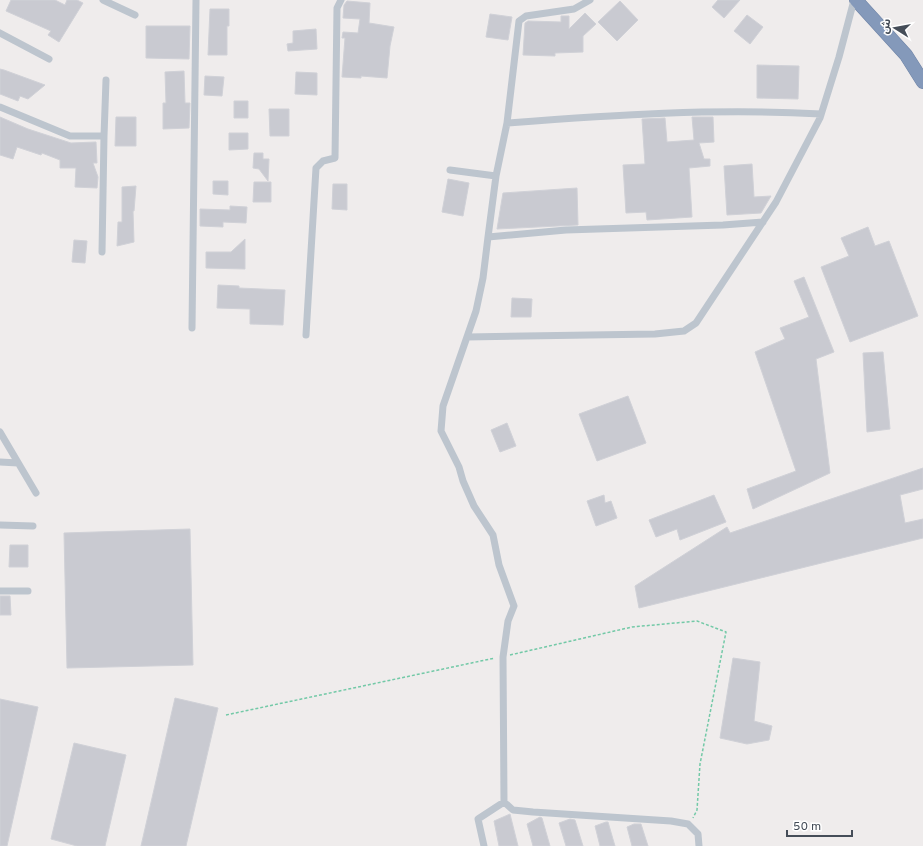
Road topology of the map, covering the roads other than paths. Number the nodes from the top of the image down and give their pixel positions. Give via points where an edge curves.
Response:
1 (103, 0) edge
2 (196, 0) edge
3 (341, 0) edge
4 (590, 0) edge
5 (855, 0) edge
6 (136, 15) dead end
7 (0, 33) edge
8 (49, 59) dead end
9 (106, 80) dead end
10 (923, 82) edge
11 (0, 107) edge
12 (821, 114) junction
13 (507, 123) junction
14 (104, 136) junction
15 (450, 170) dead end
16 (496, 176) junction
17 (763, 222) junction
18 (488, 237) junction
19 (102, 252) dead end
20 (192, 328) dead end
21 (306, 335) dead end
22 (468, 337) junction
23 (0, 432) edge
24 (0, 462) edge
25 (18, 463) junction
26 (36, 493) dead end
27 (0, 525) edge
28 (33, 526) dead end
29 (0, 591) edge
30 (28, 591) dead end
31 (504, 802) junction
32 (484, 846) edge
33 (699, 846) edge

1 - 6 street
2 - 20 street
3 - 21 street via 337,8 336,158 323,161 316,168
4 - 13 street via 574,9 526,16 519,21
5 - 10 highway via 906,55
5 - 12 street
7 - 8 street
9 - 14 street
11 - 14 street via 70,136
12 - 13 street via 766,111 686,112
12 - 17 street
13 - 16 street
14 - 19 street
15 - 16 street
16 - 18 street
17 - 18 street via 566,230
17 - 22 street via 696,323 684,332
18 - 22 street via 478,304
22 - 31 street via 443,406 441,431 474,506 493,535 499,565 514,606 508,621 503,657
23 - 25 street
24 - 25 street
25 - 26 street
27 - 28 street
29 - 30 street
31 - 32 street via 478,819
31 - 33 street via 513,810 520,811 688,824 698,834

